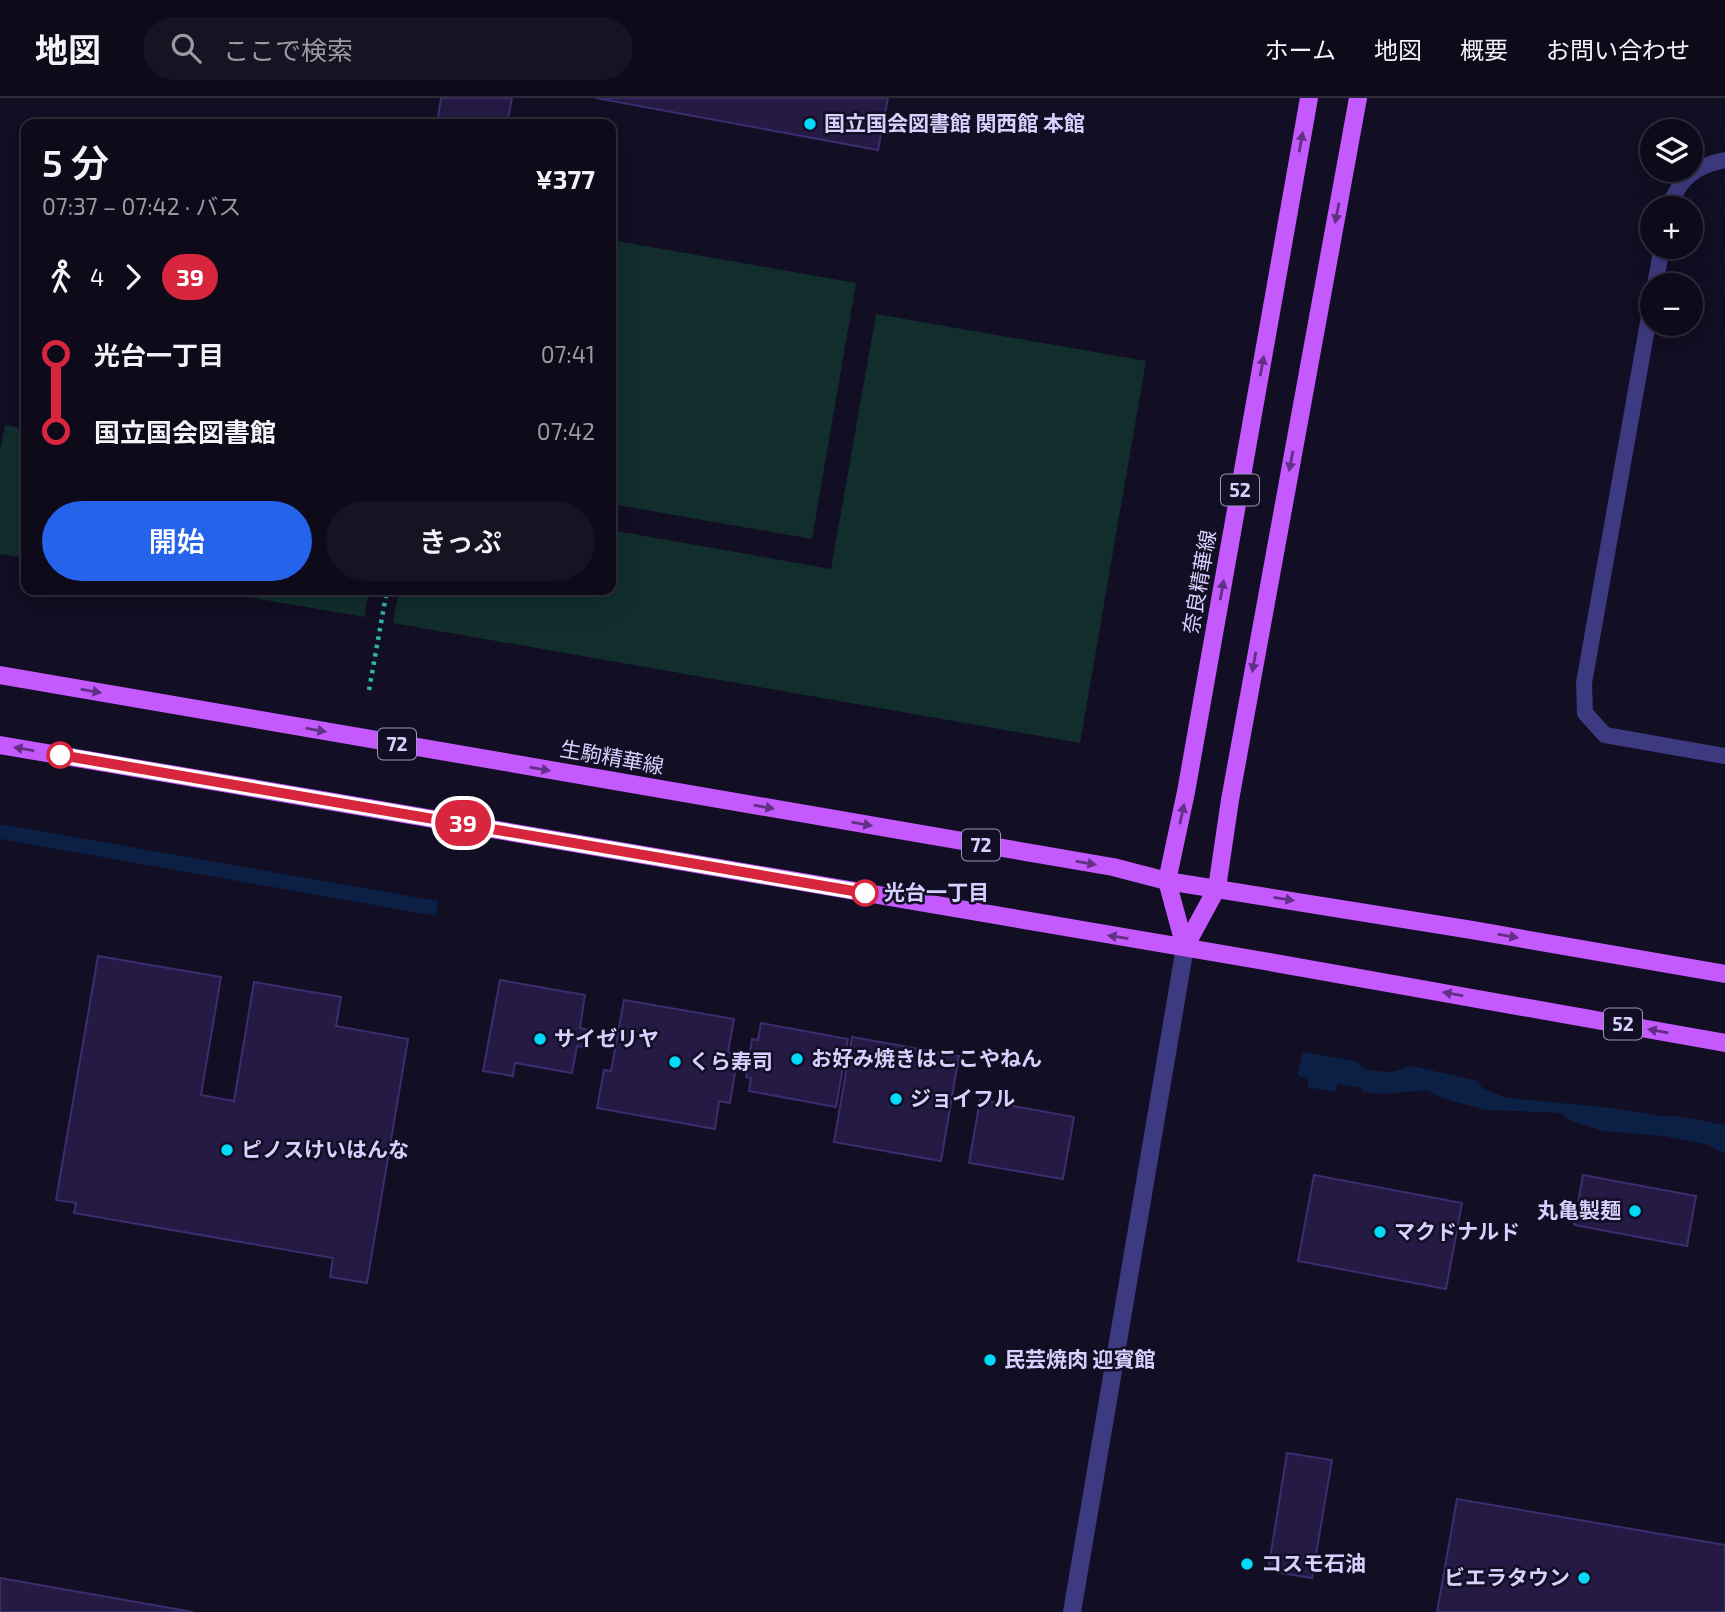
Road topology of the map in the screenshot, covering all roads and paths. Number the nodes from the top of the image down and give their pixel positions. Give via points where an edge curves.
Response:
1 (1309, 98) edge
2 (1358, 98) edge
3 (1725, 160) edge
4 (1673, 196) edge
5 (1646, 336) edge
6 (386, 595) edge
7 (0, 675) edge
8 (369, 690) dead end
9 (0, 745) edge
10 (1725, 756) edge
11 (1167, 881) junction
12 (1217, 888) junction
13 (1185, 947) junction
14 (1725, 974) edge
15 (1725, 1043) edge
16 (1072, 1612) edge

11 -> 1 main road, 奈良精華線 / 52
2 -> 12 main road, 52
3 - 4 lane via 1691,172
5 - 10 lane via 1584,683 1585,713 1605,735
6 - 8 path
7 -> 11 main road, 生駒精華線 / 72 via 1113,867
13 -> 9 main road
11 - 12 main road, 生駒精華線 / 72
11 - 13 main road, 奈良精華線 / 52
12 - 13 main road, 52
12 -> 14 main road
15 -> 13 main road, 52
13 - 16 street

